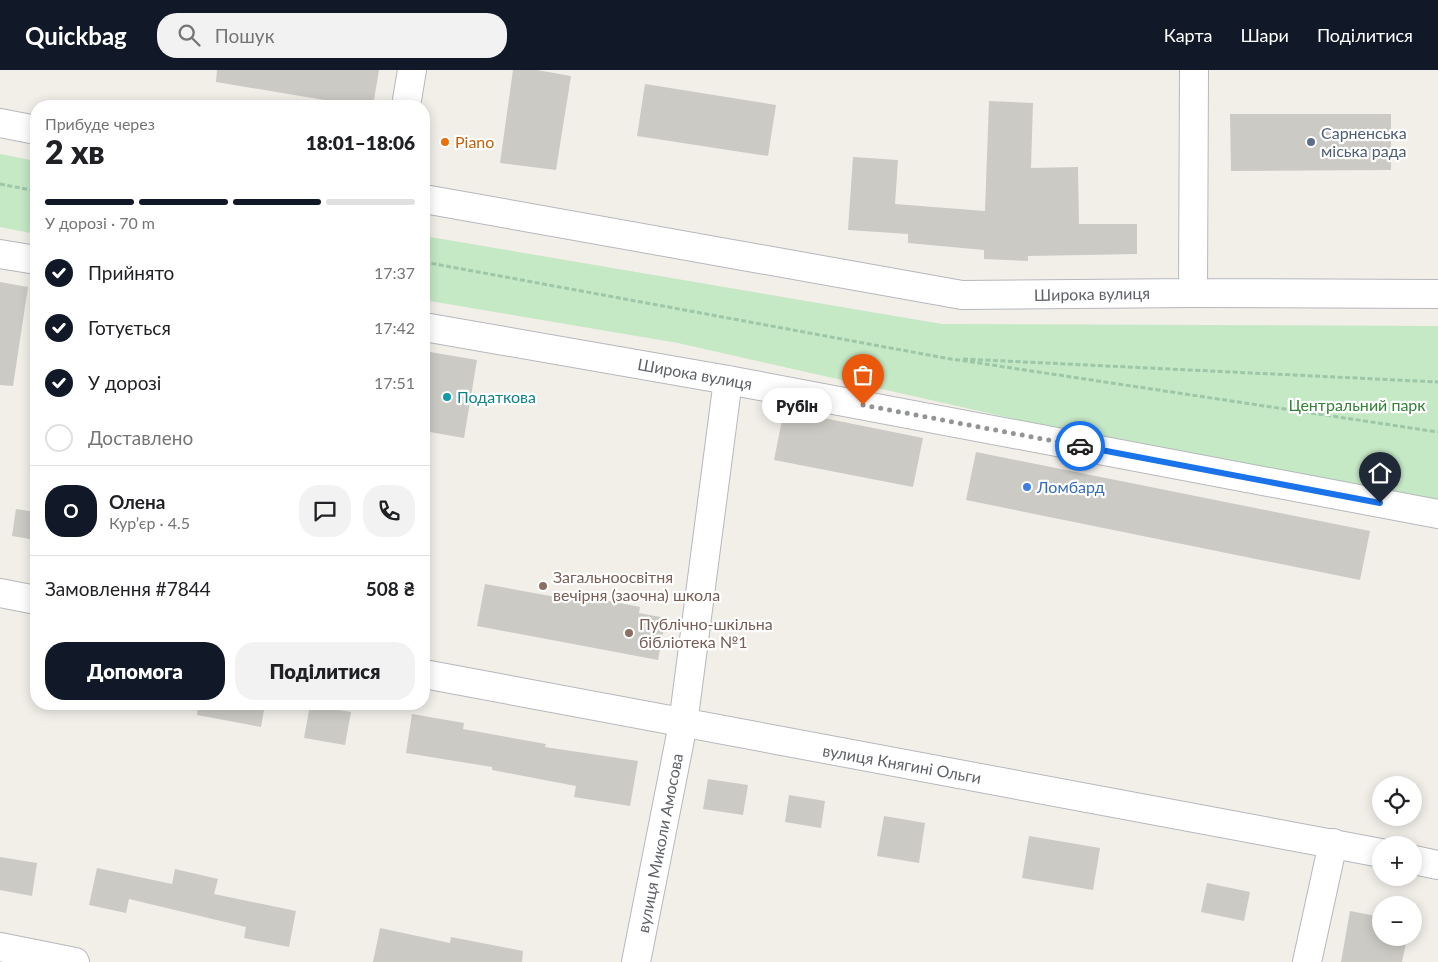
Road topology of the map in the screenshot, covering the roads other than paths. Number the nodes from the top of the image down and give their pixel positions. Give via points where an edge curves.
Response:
1 (412, 70) edge
2 (1194, 70) edge
3 (407, 100) edge
4 (0, 123) edge
5 (30, 129) edge
6 (430, 200) edge
7 (0, 254) edge
8 (30, 259) edge
9 (1194, 293) junction
10 (1438, 294) edge
11 (430, 328) edge
12 (728, 380) junction
13 (1438, 514) edge
14 (0, 593) edge
15 (30, 599) edge
16 (430, 675) edge
17 (684, 724) junction
18 (1333, 843) junction
19 (1372, 851) edge
20 (1422, 862) edge
21 (1438, 865) edge
22 (0, 947) edge
23 (75, 962) edge
24 (636, 962) edge
25 (1307, 962) edge

1 - 3 street
2 - 9 street
4 - 5 street
6 - 9 street, Широка вулиця via 962,295
7 - 8 street
9 - 10 street, Широка вулиця
11 - 12 street, Широка вулиця
12 - 13 street, Широка вулиця
12 - 17 street, вулиця Миколи Амосова
14 - 15 street
16 - 17 street, вулиця Княгині Ольги
17 - 18 street, вулиця Княгині Ольги
17 - 24 street, вулиця Миколи Амосова
18 - 19 street, вулиця Княгині Ольги
18 - 25 street
20 - 21 street
22 - 23 street

